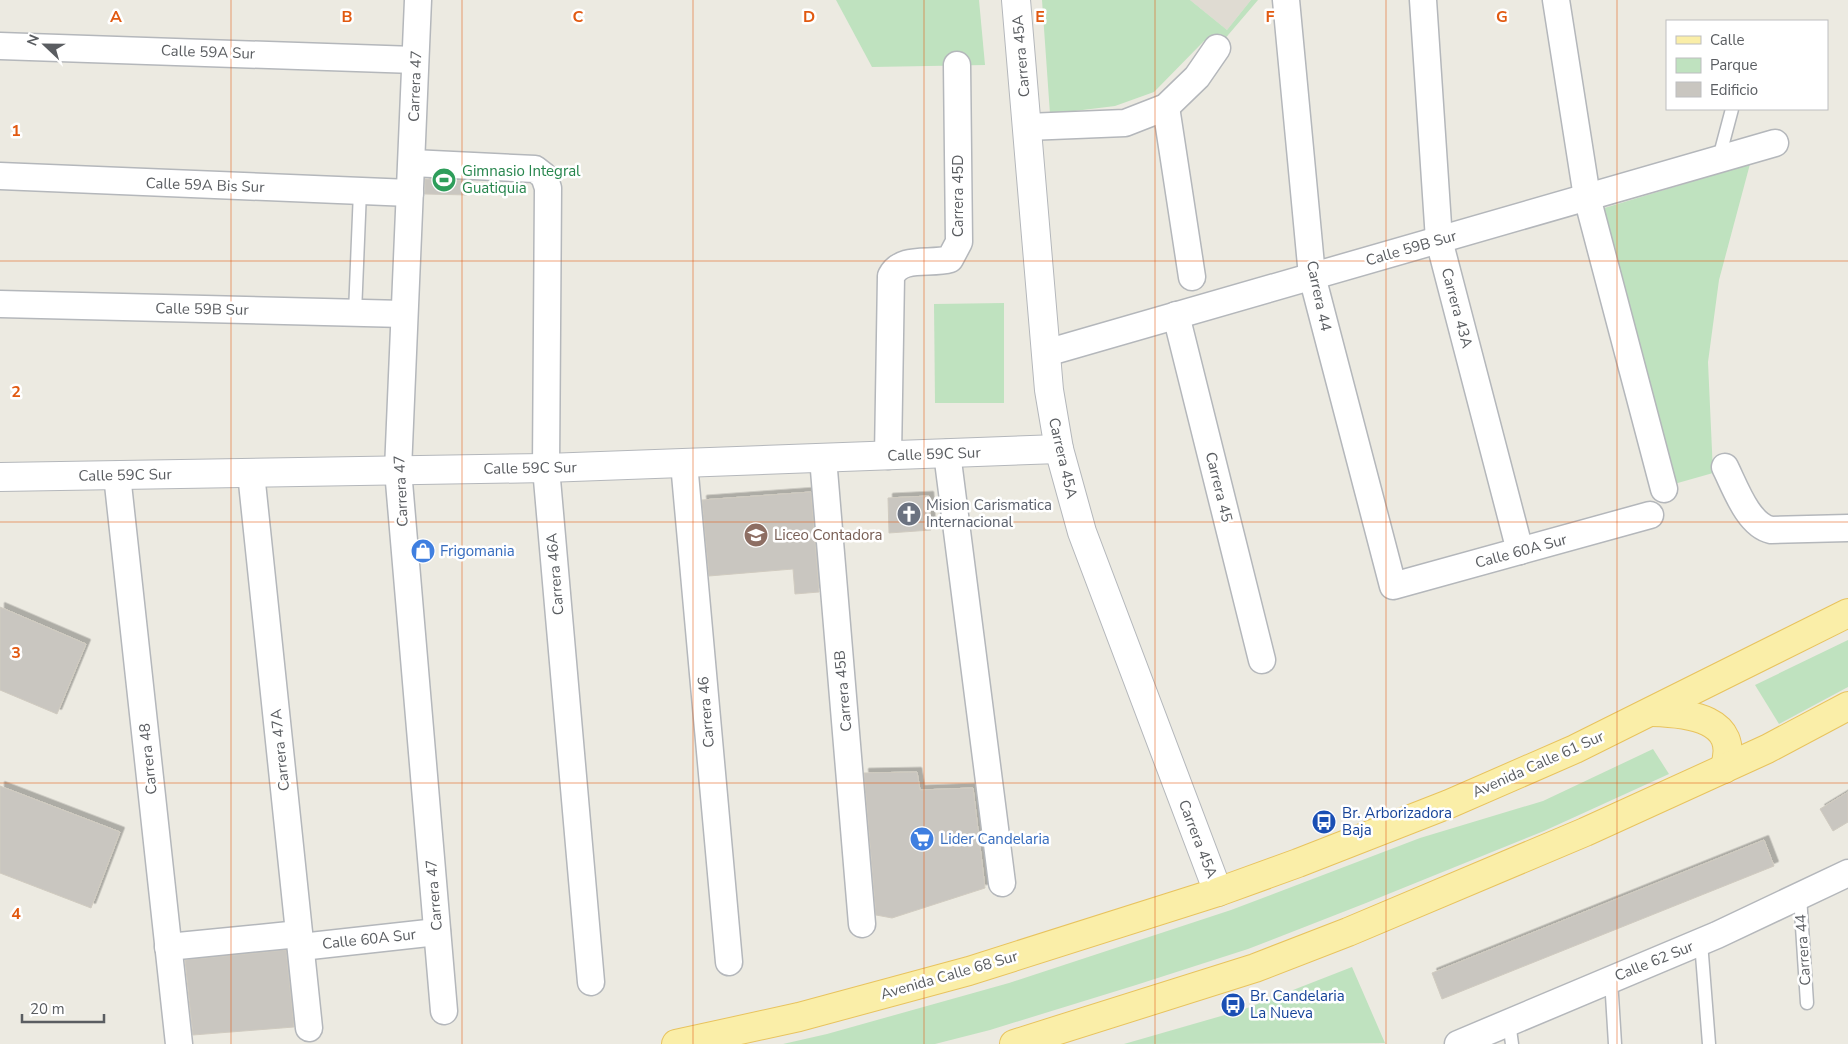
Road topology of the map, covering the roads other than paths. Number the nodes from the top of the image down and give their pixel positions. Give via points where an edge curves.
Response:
1 (418, 0) edge
2 (1016, 0) edge
3 (1286, 0) edge
4 (1422, 0) edge
5 (1556, 0) edge
6 (0, 46) edge
7 (1217, 48) dead end
8 (416, 60) junction
9 (957, 65) dead end
10 (1166, 107) junction
11 (1732, 110) edge
12 (1027, 127) junction
13 (1775, 143) dead end
14 (1719, 158) junction
15 (412, 163) junction
16 (0, 176) edge
17 (360, 191) junction
18 (410, 193) junction
19 (1587, 198) junction
20 (1440, 240) junction
21 (1312, 276) junction
22 (1192, 277) dead end
23 (0, 304) edge
24 (354, 313) junction
25 (404, 314) junction
26 (1176, 315) junction
27 (1046, 353) junction
28 (1059, 449) junction
29 (947, 453) junction
30 (888, 456) junction
31 (823, 458) junction
32 (684, 463) junction
33 (546, 468) junction
34 (1725, 468) dead end
35 (398, 470) junction
36 (251, 473) junction
37 (117, 475) junction
38 (0, 477) edge
39 (1664, 490) dead end
40 (1650, 515) dead end
41 (1848, 528) edge
42 (1520, 551) junction
43 (1393, 586) joint
44 (1848, 613) edge
45 (1262, 660) dead end
46 (1848, 706) edge
47 (1652, 712) junction
48 (1724, 769) junction
49 (1848, 873) edge
50 (1002, 883) dead end
51 (1218, 892) junction
52 (1800, 896) junction
53 (862, 924) dead end
54 (437, 932) junction
55 (300, 940) junction
56 (1701, 942) junction
57 (168, 947) junction
58 (729, 962) dead end
59 (1610, 979) junction
60 (591, 982) dead end
61 (1807, 1003) dead end
62 (444, 1011) dead end
63 (309, 1028) dead end
64 (1510, 1033) edge
65 (179, 1044) edge
66 (676, 1044) edge
67 (1014, 1044) edge
68 (1458, 1044) edge
69 (1615, 1044) edge
70 (1710, 1044) edge

1 - 8 street, Carrera 47
2 - 12 street, Carrera 45A
3 - 21 street, Carrera 44
4 - 20 street, Carrera 43A
5 - 19 street
6 - 8 street, Calle 59A Sur
7 - 10 street via 1197,77
8 - 15 street, Carrera 47
9 - 30 street, Carrera 45D via 959,242 950,259 903,263 891,276
10 - 12 street via 1125,123
10 - 22 street
11 - 14 lane
12 - 27 street, Carrera 45A
13 - 14 street, Calle 59B Sur
14 - 19 street, Calle 59B Sur
15 - 18 street, Carrera 47
15 - 33 street, Carrera 46A via 535,169 544,176 548,188
16 - 17 street, Calle 59A Bis Sur
17 - 18 street, Calle 59A Bis Sur
17 - 24 lane
18 - 25 street, Carrera 47
19 - 20 street, Calle 59B Sur
19 - 39 street
20 - 21 street, Calle 59B Sur
20 - 42 street, Carrera 43A
21 - 26 street, Calle 59B Sur
21 - 43 street, Carrera 44
23 - 24 street, Calle 59B Sur
24 - 25 street, Calle 59B Sur
25 - 35 street, Carrera 47
26 - 27 street, Calle 59B Sur
26 - 45 street, Carrera 45
27 - 28 street, Carrera 45A
28 - 29 street, Calle 59C Sur
28 - 51 street, Carrera 45A via 1082,532
29 - 30 street, Calle 59C Sur
29 - 50 street
30 - 31 street, Calle 59C Sur
31 - 32 street, Calle 59C Sur
31 - 53 street, Carrera 45B
32 - 33 street, Calle 59C Sur
32 - 58 street, Carrera 46
33 - 35 street, Calle 59C Sur
33 - 60 street, Carrera 46A
34 - 41 street via 1740,499 1763,528
35 - 36 street, Calle 59C Sur
35 - 54 street, Carrera 47
36 - 37 street, Calle 59C Sur
36 - 55 street, Carrera 47A
37 - 38 street, Calle 59C Sur
37 - 57 street, Carrera 48
40 - 42 street, Calle 60A Sur
42 - 43 street, Calle 60A Sur
44 - 47 main road, Avenida Calle 61 Sur
46 - 48 main road
47 - 48 main road via 1682,713 1703,719 1718,729 1727,745
47 - 51 main road, Avenida Calle 61 Sur via 1449,804
48 - 67 main road via 1576,836 1256,968
49 - 52 street, Calle 62 Sur
51 - 66 main road, Avenida Calle 68 Sur via 969,971 799,1017
52 - 56 street, Calle 62 Sur
52 - 61 lane, Carrera 44
54 - 55 street, Calle 60A Sur
54 - 62 street, Carrera 47
55 - 57 street, Calle 60A Sur
55 - 63 street, Carrera 47A
56 - 59 street, Calle 62 Sur
56 - 70 lane
57 - 65 street, Carrera 48
59 - 64 street, Calle 62 Sur
59 - 69 lane
64 - 68 street, Calle 62 Sur

